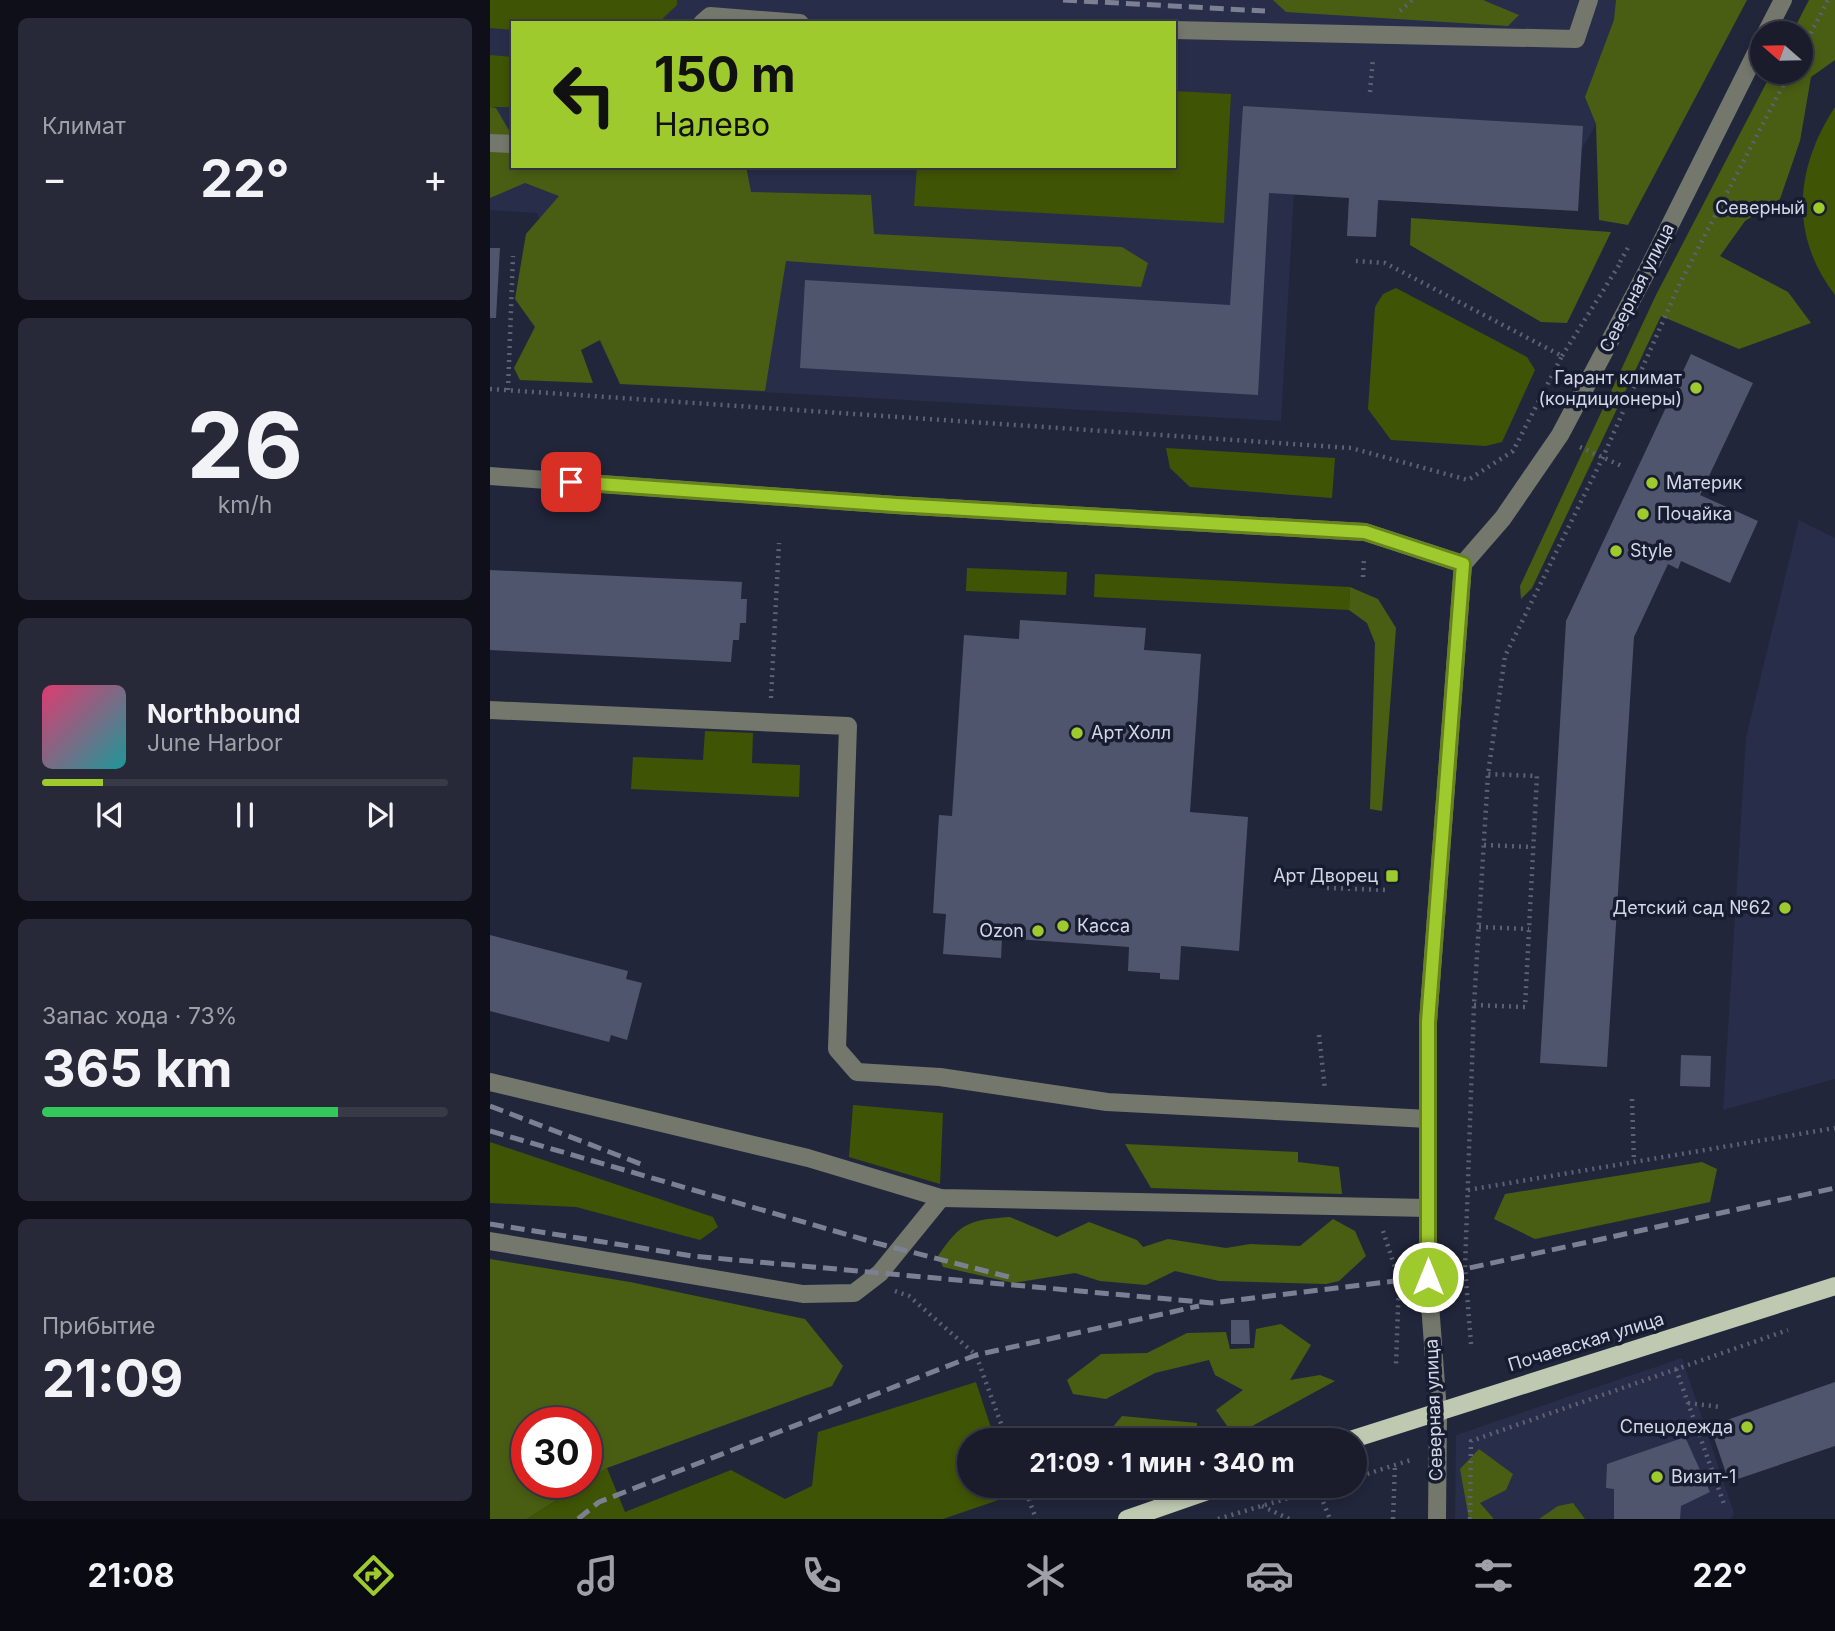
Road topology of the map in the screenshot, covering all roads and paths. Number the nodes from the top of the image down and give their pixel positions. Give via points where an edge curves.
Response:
1 (1589, 0) edge
2 (1783, 0) edge
3 (1828, 0) edge
4 (704, 21) edge
5 (774, 21) edge
6 (1772, 21) edge
7 (1813, 28) edge
8 (1176, 30) edge
9 (1750, 65) edge
10 (1784, 84) edge
11 (490, 143) edge
12 (511, 144) edge
13 (513, 256) dead end
14 (1356, 261) dead end
15 (1647, 271) junction
16 (1562, 356) junction
17 (490, 389) edge
18 (508, 390) junction
19 (1580, 447) dead end
20 (1603, 457) junction
21 (1624, 467) dead end
22 (490, 476) edge
23 (779, 543) dead end
24 (1463, 564) junction
25 (490, 710) edge
26 (770, 723) junction
27 (1488, 774) junction
28 (1484, 845) junction
29 (1533, 847) junction
30 (1327, 888) dead end
31 (1388, 890) dead end
32 (1479, 927) junction
33 (1529, 929) junction
34 (1474, 1005) junction
35 (1319, 1035) dead end
36 (490, 1082) edge
37 (1632, 1099) dead end
38 (1328, 1115) junction
39 (1428, 1119) junction
40 (1835, 1128) edge
41 (1634, 1161) junction
42 (1468, 1190) junction
43 (942, 1198) junction
44 (1376, 1206) junction
45 (1428, 1208) junction
46 (490, 1241) edge
47 (870, 1281) junction
48 (1835, 1286) edge
49 (1798, 1326) dead end
50 (1471, 1344) dead end
51 (1396, 1365) dead end
52 (1676, 1369) junction
53 (1688, 1403) junction
54 (1720, 1408) dead end
55 (1438, 1412) junction
56 (1003, 1428) edge
57 (1367, 1435) edge
58 (1367, 1474) edge
59 (1028, 1498) edge
60 (1187, 1498) edge
61 (1288, 1498) edge
62 (1322, 1498) edge
63 (1262, 1506) junction
64 (1725, 1507) dead end
65 (1036, 1519) edge
66 (1127, 1519) edge
67 (1218, 1519) edge
68 (1289, 1519) edge
69 (1330, 1519) edge
70 (1393, 1519) edge
71 (1437, 1519) edge
72 (1470, 1519) edge

1 - 8 street via 1576,39
2 - 6 street
3 - 7 path
4 - 5 street via 710,16
9 - 15 street, Северная улица
10 - 20 path via 1679,285
11 - 12 street
13 - 18 path
14 - 16 path via 1385,262
15 - 16 path via 1620,262
15 - 24 street, Северная улица via 1560,435 1503,518
16 - 18 path via 1513,451 1468,480 1351,448
17 - 18 path
19 - 20 path
20 - 21 path
20 - 27 path via 1505,656
22 - 24 street via 1365,532
23 - 26 path
24 - 39 street, Северная улица via 1428,1022
25 - 26 street
26 - 38 street via 848,726 837,1049 857,1072 940,1077 1107,1102
27 - 28 path
27 - 29 path via 1537,776
28 - 29 path
28 - 32 path
29 - 33 path
30 - 31 path
32 - 33 path
32 - 34 path
33 - 34 path via 1525,1007
34 - 42 path
35 - 38 path
36 - 43 street via 808,1158
37 - 41 path
38 - 39 street
39 - 45 street, Северная улица
40 - 41 path
41 - 42 path
42 - 50 path via 1465,1268
43 - 44 street
43 - 47 street
44 - 45 street
44 - 51 path via 1399,1280
45 - 55 street, Северная улица
46 - 47 street via 803,1294 854,1293
47 - 56 path via 909,1296 976,1355
48 - 55 main road, Почаевская улица
49 - 52 path
52 - 53 path
52 - 72 path via 1471,1441
53 - 54 path
53 - 64 path
55 - 57 main road, Почаевская улица
55 - 71 street, Северная улица
58 - 70 path via 1395,1465
59 - 65 path
60 - 66 main road
61 - 63 path
62 - 69 path
63 - 67 path
63 - 68 path

